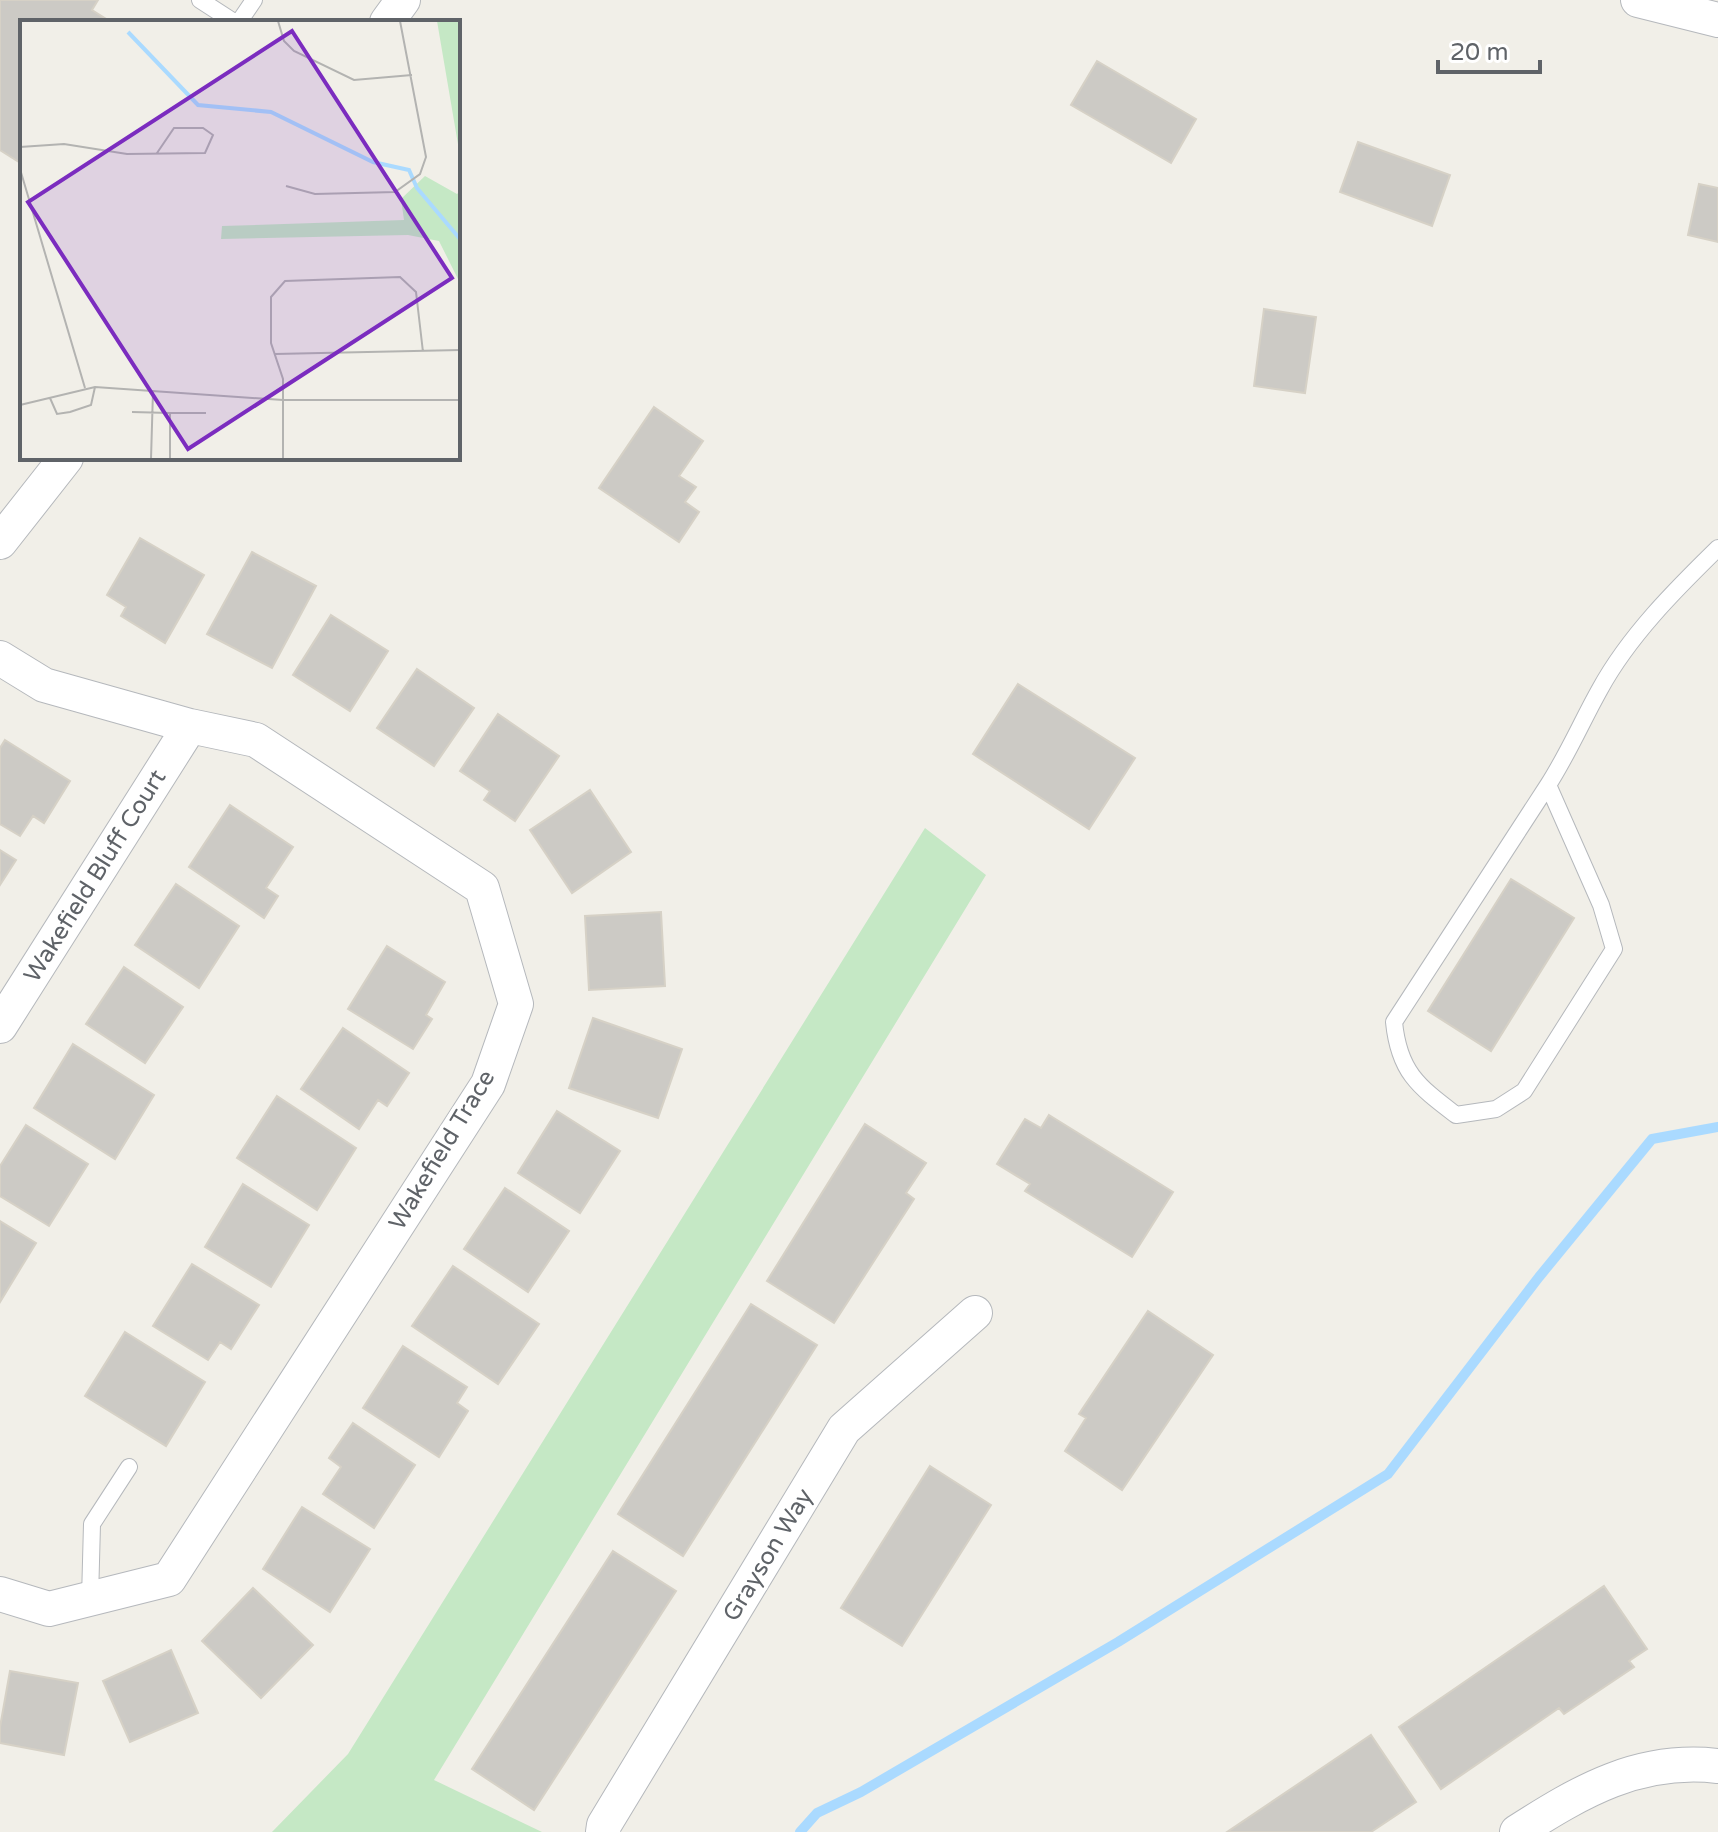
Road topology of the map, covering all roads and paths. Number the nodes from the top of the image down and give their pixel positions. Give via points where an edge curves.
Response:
1 (200, 0) edge
2 (254, 0) edge
3 (1638, 0) edge
4 (234, 20) edge
5 (239, 20) edge
6 (1718, 20) edge
7 (64, 460) edge
8 (0, 542) edge
9 (1718, 548) edge
10 (0, 658) edge
11 (190, 726) junction
12 (1548, 785) junction
13 (0, 1026) edge
14 (975, 1313) dead end
15 (129, 1467) dead end
16 (0, 1594) edge
17 (90, 1599) junction
18 (1718, 1766) edge
19 (603, 1832) edge
20 (1517, 1832) edge

1 - 4 lane
2 - 5 lane
3 - 6 street
7 - 8 street
9 - 12 lane via 1631,645 1601,687
10 - 11 street, Wakefield Trace via 44,685
11 - 13 street, Wakefield Bluff Court
11 - 17 street, Wakefield Trace via 256,740 482,888 516,1004 488,1084 169,1579
12 - 12 lane via 1394,1022 1397,1051 1421,1088 1456,1115 1496,1109 1524,1091 1614,949 1601,905
14 - 19 street, Grayson Way via 844,1429
15 - 17 lane via 92,1524
16 - 17 street, Wakefield Trace via 49,1609
18 - 20 street via 1648,1767 1609,1780

